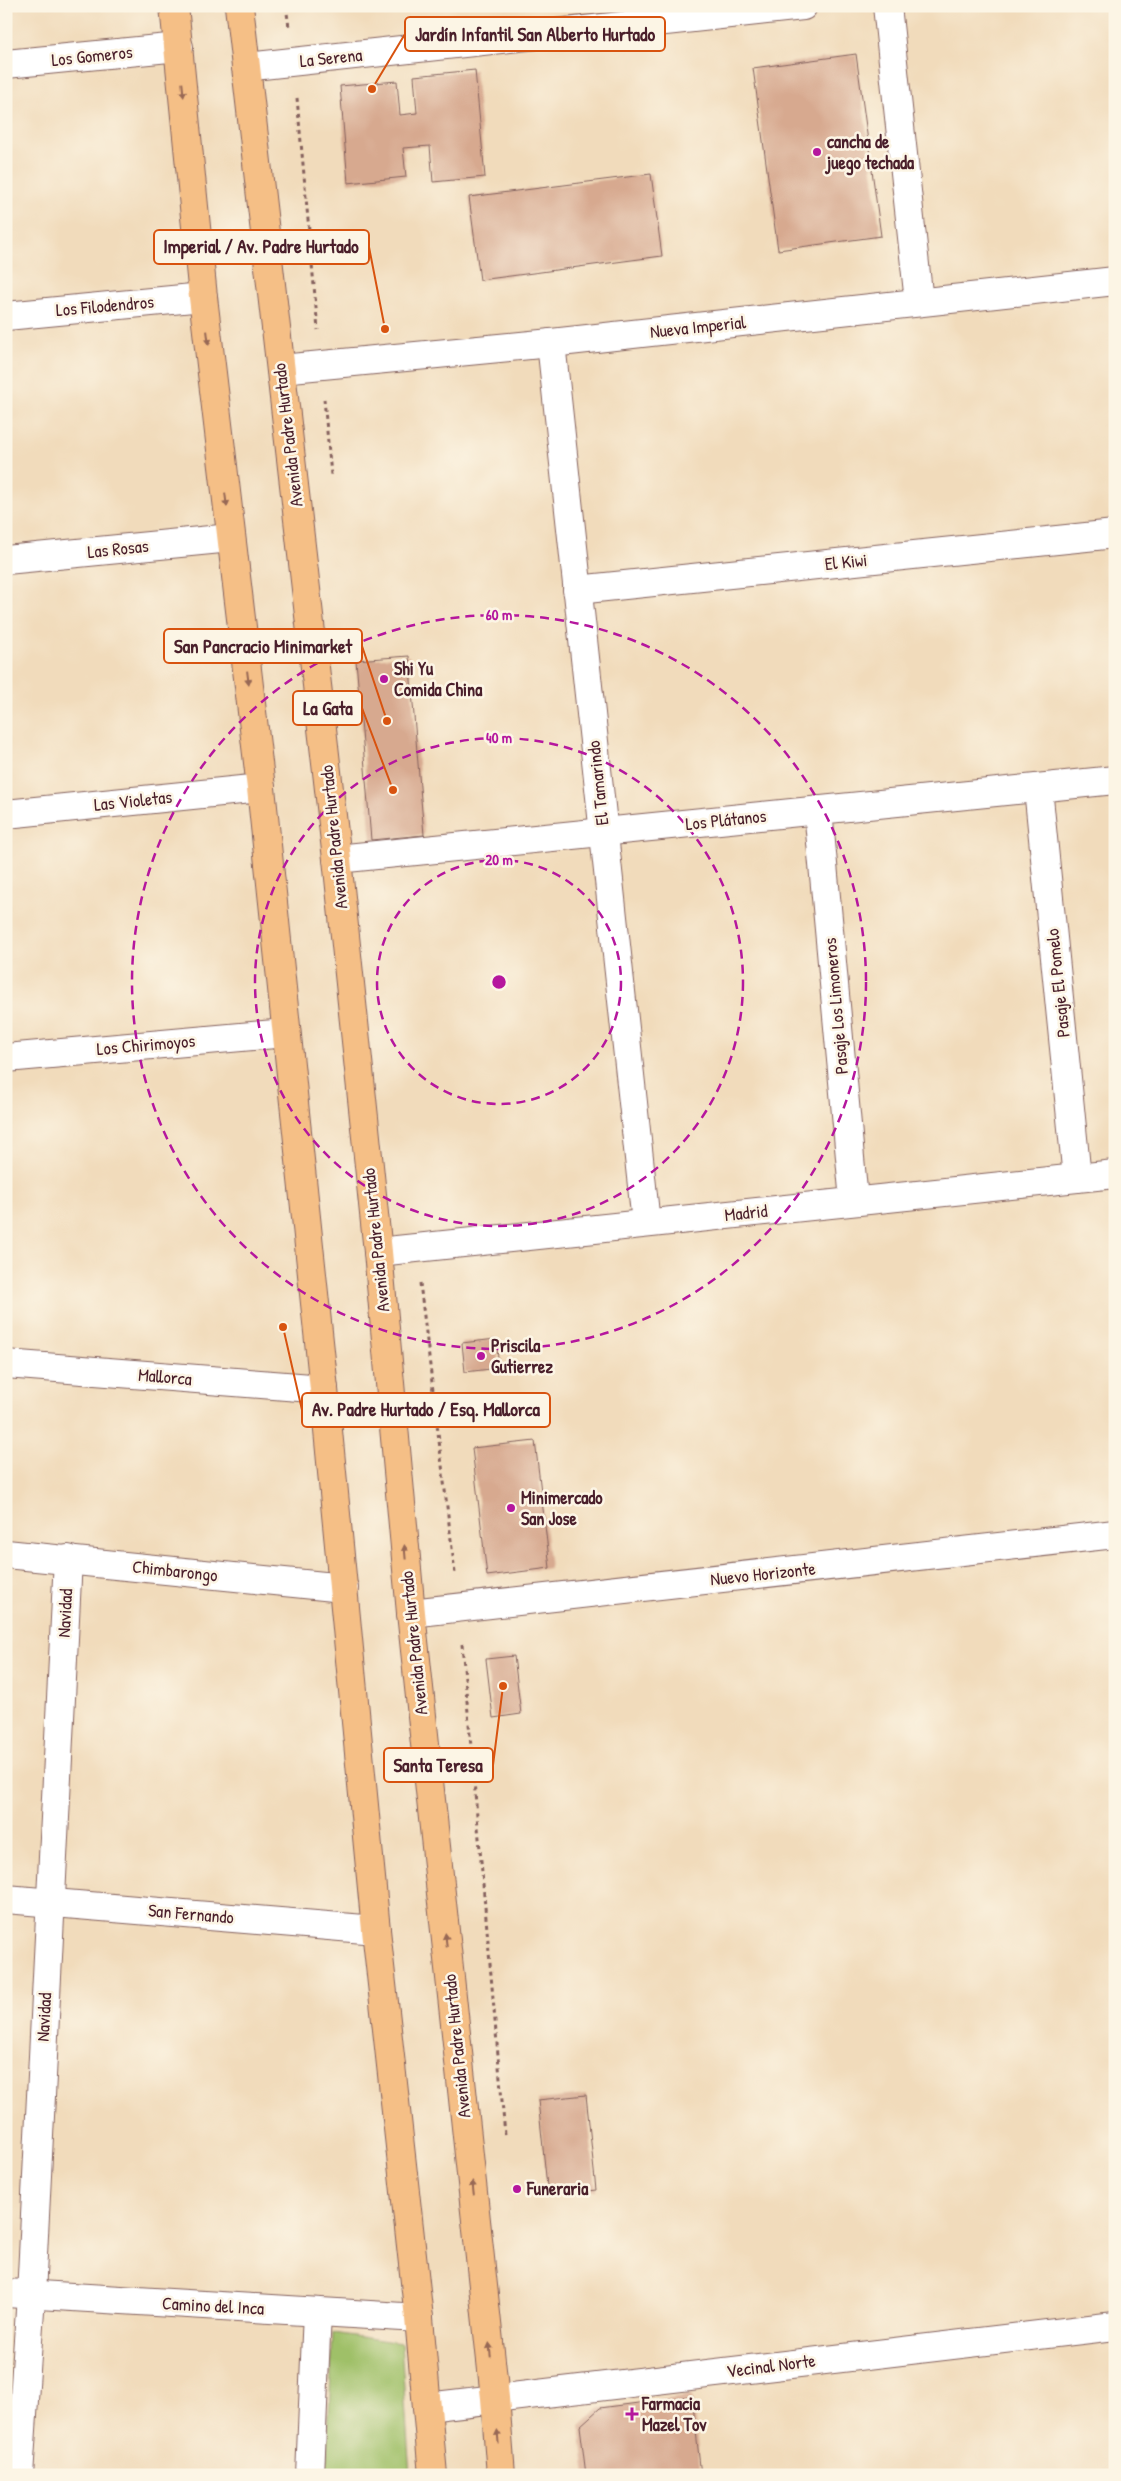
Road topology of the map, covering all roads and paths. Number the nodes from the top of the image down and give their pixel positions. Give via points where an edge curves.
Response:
1 (174, 6) edge
2 (239, 6) edge
3 (803, 6) edge
4 (886, 6) edge
5 (179, 47) junction
6 (6, 64) edge
7 (246, 67) junction
8 (1115, 281) edge
9 (203, 297) junction
10 (919, 302) junction
11 (6, 316) edge
12 (551, 343) junction
13 (281, 370) junction
14 (1115, 534) edge
15 (231, 538) junction
16 (6, 560) edge
17 (577, 590) junction
18 (1115, 780) edge
19 (261, 788) junction
20 (1038, 788) junction
21 (818, 810) junction
22 (6, 814) edge
23 (604, 832) junction
24 (337, 859) junction
25 (286, 1032) junction
26 (6, 1058) edge
27 (1115, 1174) edge
28 (1077, 1178) junction
29 (854, 1201) junction
30 (646, 1223) junction
31 (378, 1252) junction
32 (6, 1364) edge
33 (324, 1389) junction
34 (1115, 1534) edge
35 (6, 1554) edge
36 (68, 1559) junction
37 (344, 1588) junction
38 (411, 1613) junction
39 (6, 1899) edge
40 (50, 1902) junction
41 (376, 1930) junction
42 (18, 2294) edge
43 (317, 2312) junction
44 (419, 2318) junction
45 (1115, 2326) edge
46 (495, 2398) junction
47 (427, 2407) junction
48 (19, 2475) edge
49 (310, 2475) edge
50 (433, 2475) edge
51 (502, 2475) edge

1 - 5 main road
2 - 7 main road, Avenida Padre Hurtado
3 - 7 street, La Serena
4 - 10 street
5 - 6 street, Los Gomeros
5 -> 9 main road
7 - 13 main road, Avenida Padre Hurtado
8 - 10 street, Nueva Imperial
9 - 11 street, Los Filodendros
9 -> 15 main road
10 - 12 street, Nueva Imperial
12 - 13 street, Nueva Imperial
12 - 17 street, El Tamarindo
13 - 24 main road, Avenida Padre Hurtado
14 - 17 street, El Kiwi
15 - 16 street, Las Rosas
15 -> 19 main road
17 - 23 street, El Tamarindo
18 - 20 street, Los Plátanos
19 - 22 street, Las Violetas
19 - 25 main road
20 - 21 street, Los Plátanos
20 - 28 street, Pasaje El Pomelo
21 - 23 street, Los Plátanos
21 - 29 street, Pasaje Los Limoneros
23 - 24 street, Los Plátanos
23 - 30 street, El Tamarindo
24 - 31 main road, Avenida Padre Hurtado
25 - 26 street, Los Chirimoyos
25 - 33 main road
27 - 28 street, Madrid
28 - 29 street, Madrid
29 - 30 street, Madrid
30 - 31 street, Madrid
38 -> 31 main road, Avenida Padre Hurtado
32 - 33 street, Mallorca
33 - 37 main road
34 - 38 street, Nuevo Horizonte
35 - 36 street, Chimbarongo
36 - 37 street, Chimbarongo
36 - 40 street, Navidad
37 - 41 main road
46 -> 38 main road, Avenida Padre Hurtado
39 - 40 street, San Fernando
40 - 41 street, San Fernando
40 - 42 street, Navidad
41 - 44 main road
42 - 43 street, Camino del Inca
42 - 48 street, Navidad
43 - 44 street, Camino del Inca
43 - 49 street
44 - 47 main road
45 - 46 street, Vecinal Norte
46 - 47 street, Vecinal Norte
51 -> 46 main road, Avenida Padre Hurtado
47 - 50 main road

